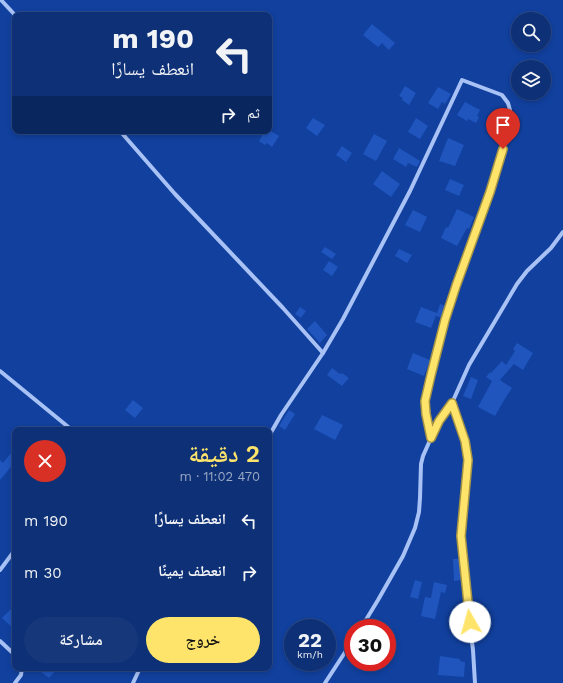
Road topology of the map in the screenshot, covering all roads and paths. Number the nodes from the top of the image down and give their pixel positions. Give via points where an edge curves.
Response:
1 (0, 0) edge
2 (12, 12) edge
3 (123, 134) edge
4 (563, 232) edge
5 (323, 353) junction
6 (0, 371) edge
7 (452, 403) junction
8 (68, 427) edge
9 (272, 431) edge
10 (431, 438) junction
11 (12, 554) edge
12 (0, 570) edge
13 (366, 619) edge
14 (0, 641) edge
15 (12, 651) edge
16 (344, 653) edge
17 (22, 671) edge
18 (138, 671) edge
19 (15, 683) edge
20 (132, 683) edge
21 (324, 683) edge
22 (475, 683) edge

1 - 2 street
3 - 5 street
4 - 7 street via 517,284 469,365
5 - 9 street
5 - 10 street via 410,191 462,80 502,95 510,110 503,149 445,320 425,401
6 - 8 street
7 - 10 street
7 - 22 street via 465,441 468,460 461,536
10 - 13 street via 421,464 419,512 415,528 403,556
11 - 12 street
14 - 15 street
16 - 21 street
17 - 19 street
18 - 20 street

